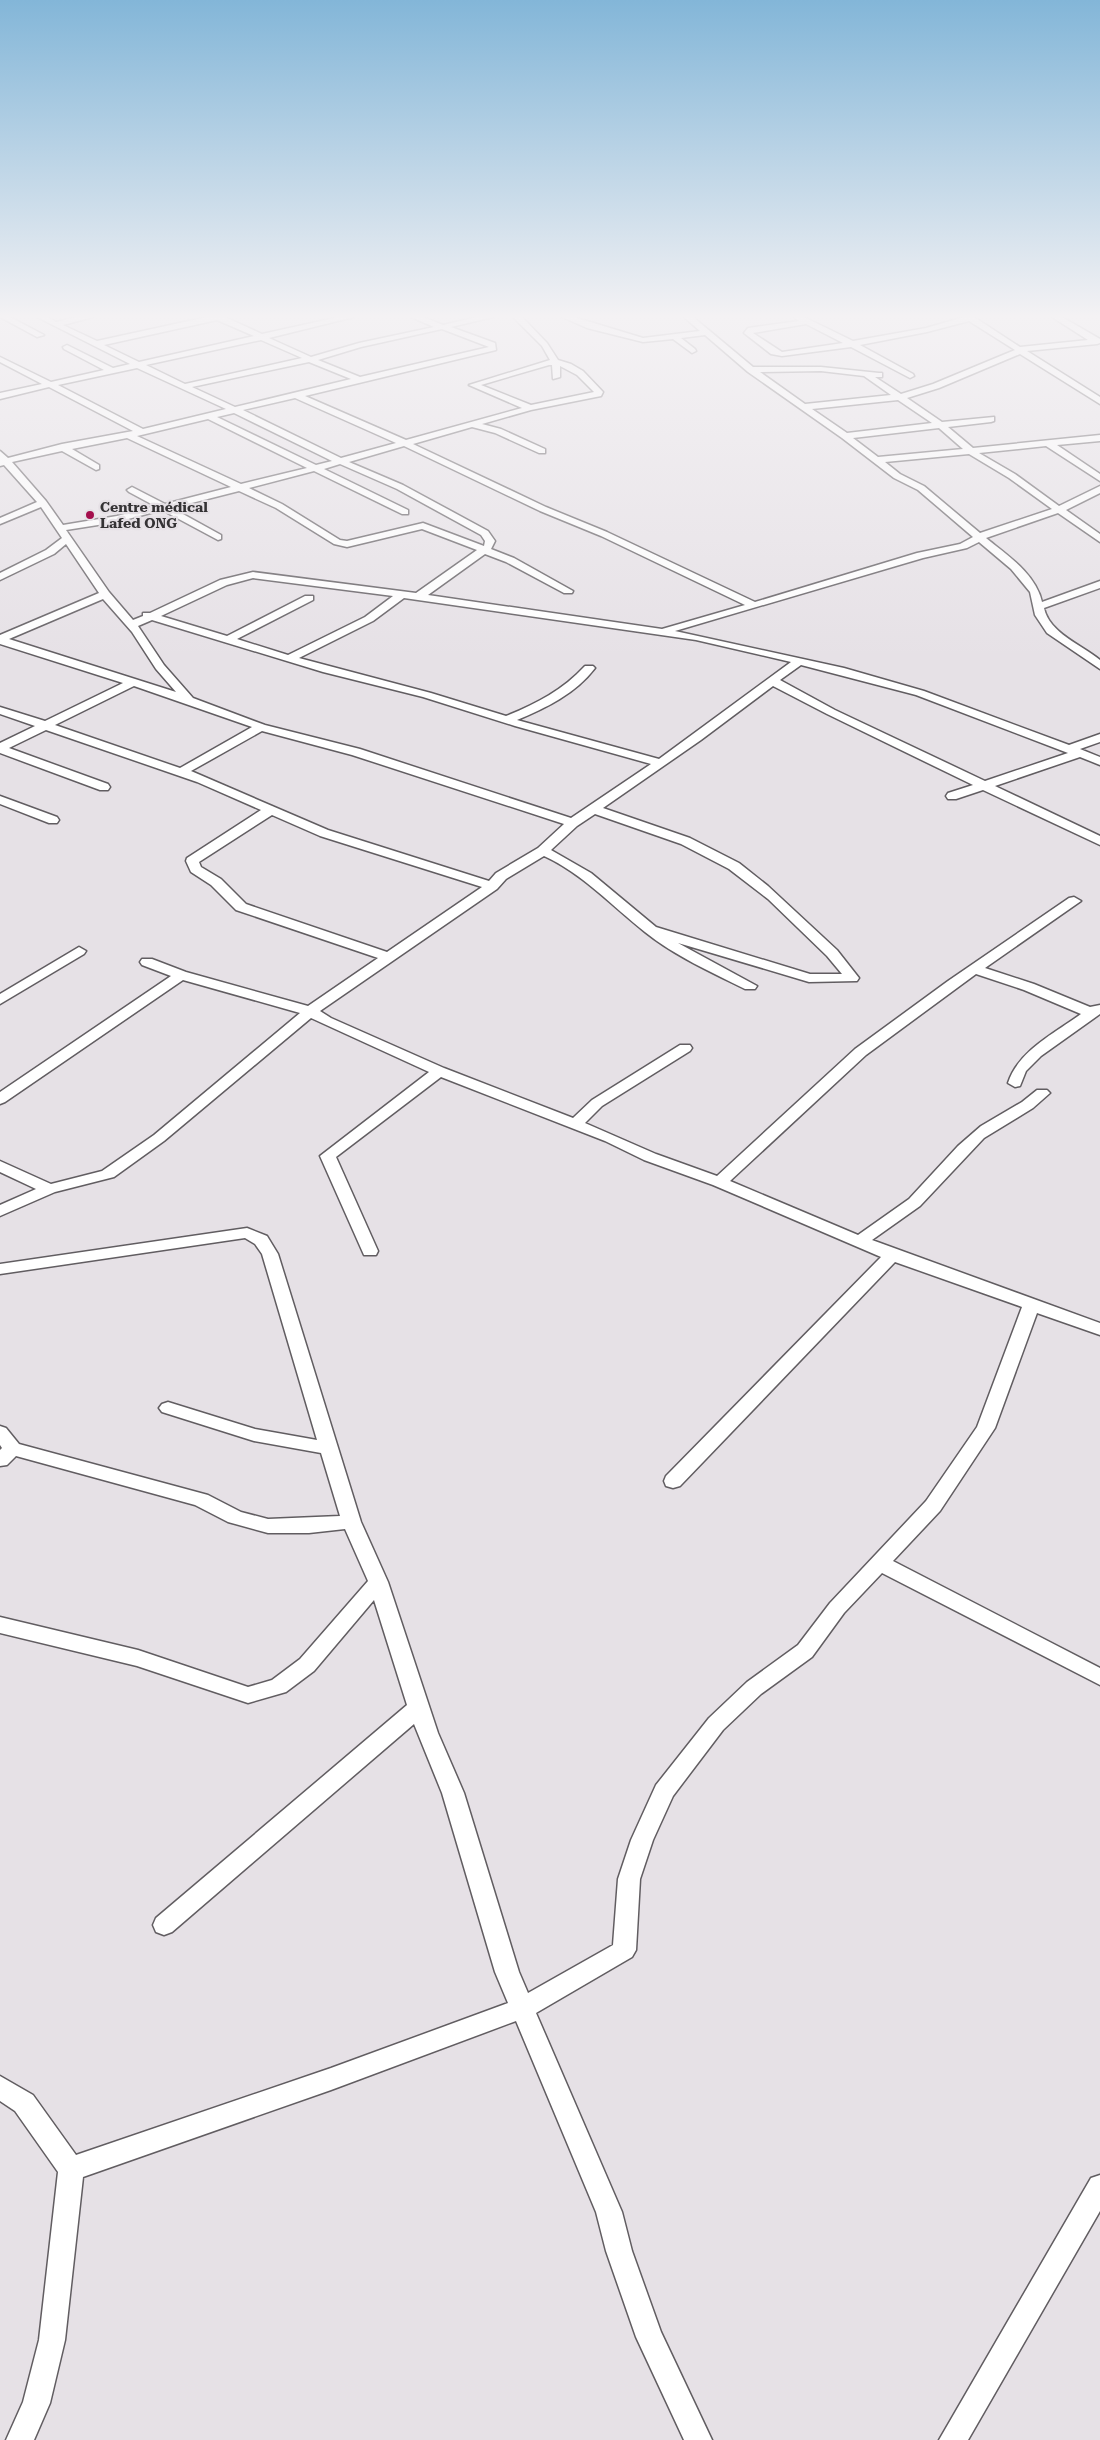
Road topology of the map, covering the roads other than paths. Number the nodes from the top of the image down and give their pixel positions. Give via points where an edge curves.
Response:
1 (147, 431) edge
2 (240, 431) edge
3 (280, 431) edge
4 (376, 431) edge
5 (448, 431) edge
6 (497, 431) edge
7 (838, 431) edge
8 (890, 431) edge
9 (948, 431) edge
10 (142, 432) joint
11 (128, 435) junction
12 (845, 436) junction
13 (1100, 438) edge
14 (402, 442) junction
15 (1050, 444) junction
16 (62, 447) junction
17 (542, 451) dead end
18 (972, 452) junction
19 (3, 459) edge
20 (877, 460) junction
21 (340, 461) junction
22 (96, 466) dead end
23 (316, 468) junction
24 (1100, 478) edge
25 (237, 487) junction
26 (1100, 489) edge
27 (132, 490) dead end
28 (43, 503) junction
29 (162, 506) junction
30 (1058, 510) junction
31 (405, 512) dead end
32 (0, 521) edge
33 (60, 528) junction
34 (218, 537) dead end
35 (67, 539) junction
36 (980, 539) junction
37 (1100, 539) edge
38 (484, 550) junction
39 (0, 577) edge
40 (1100, 584) edge
41 (568, 590) dead end
42 (105, 594) junction
43 (402, 594) junction
44 (419, 596) junction
45 (309, 598) dead end
46 (754, 605) junction
47 (116, 606) junction
48 (1038, 606) junction
49 (153, 617) junction
50 (131, 625) junction
51 (658, 631) junction
52 (0, 640) edge
53 (227, 640) junction
54 (290, 658) junction
55 (799, 661) junction
56 (1100, 666) edge
57 (589, 668) dead end
58 (773, 681) junction
59 (131, 683) junction
60 (189, 700) junction
61 (0, 710) edge
62 (506, 720) junction
63 (43, 726) junction
64 (261, 727) junction
65 (1100, 738) edge
66 (0, 749) edge
67 (1073, 752) junction
68 (1100, 761) edge
69 (661, 763) junction
70 (181, 772) junction
71 (985, 785) junction
72 (104, 787) dead end
73 (952, 796) dead end
74 (0, 800) edge
75 (593, 809) junction
76 (270, 810) junction
77 (52, 820) dead end
78 (573, 823) junction
79 (1100, 841) edge
80 (543, 851) junction
81 (492, 886) junction
82 (1074, 901) dead end
83 (651, 930) junction
84 (80, 951) dead end
85 (388, 957) junction
86 (147, 962) dead end
87 (975, 969) junction
88 (180, 976) junction
89 (750, 986) dead end
90 (0, 1000) edge
91 (1095, 1010) edge
92 (310, 1011) junction
93 (685, 1048) dead end
94 (439, 1071) junction
95 (1015, 1083) dead end
96 (1042, 1093) dead end
97 (0, 1099) edge
98 (575, 1124) junction
99 (0, 1166) edge
100 (719, 1182) junction
101 (49, 1189) junction
102 (0, 1211) edge
103 (859, 1241) junction
104 (370, 1251) dead end
105 (892, 1255) junction
106 (0, 1269) edge
107 (1031, 1305) junction
108 (1100, 1329) edge
109 (168, 1408) dead end
110 (0, 1432) edge
111 (328, 1448) junction
112 (7, 1454) edge
113 (673, 1480) dead end
114 (352, 1522) junction
115 (880, 1563) junction
116 (378, 1582) junction
117 (0, 1625) edge
118 (1100, 1677) edge
119 (419, 1707) junction
120 (164, 1925) dead end
121 (523, 2008) junction
122 (0, 2087) edge
123 (71, 2169) junction
124 (1100, 2187) edge
125 (20, 2440) edge
126 (698, 2440) edge
127 (953, 2440) edge

1 - 10 street
2 - 23 street
3 - 21 street
4 - 14 street
5 - 14 street
6 - 17 street
7 - 12 street
8 - 12 street
9 - 18 street
10 - 11 street
11 - 16 street
11 - 25 street
12 - 20 street
13 - 15 street
14 - 21 street
14 - 46 street
15 - 18 street
15 - 24 street
16 - 19 street
16 - 22 street
18 - 20 street
18 - 30 street
19 - 28 street
20 - 36 street via 897,476 921,488
21 - 23 street
21 - 38 street via 400,487 485,533 490,541
23 - 25 street
23 - 31 street
25 - 29 street
25 - 38 street via 279,506 341,543 424,526
26 - 30 street
27 - 29 street
28 - 32 street
28 - 33 street
29 - 33 street via 117,519
29 - 34 street
30 - 36 street via 989,532
30 - 37 street
33 - 35 street
35 - 39 street via 50,552
35 - 42 street
36 - 46 street
36 - 48 street via 1015,566 1036,592
38 - 41 street
38 - 44 street
40 - 48 street
42 - 47 street
42 - 52 street
43 - 44 street
43 - 49 street via 268,576 243,576
43 - 54 street via 362,622
44 - 51 street
45 - 53 street
46 - 51 street
47 - 49 street
47 - 50 street
48 - 56 street via 1051,631
49 - 50 street
49 - 53 street
50 - 60 street via 160,667
51 - 55 street
52 - 59 street
53 - 54 street
54 - 62 street via 450,701
55 - 58 street
55 - 67 street via 920,693
57 - 62 street via 560,696
58 - 69 street
58 - 71 street
59 - 60 street
59 - 63 street
60 - 64 street
61 - 63 street
62 - 69 street
63 - 66 street
63 - 70 street
64 - 70 street
64 - 78 street via 356,752
65 - 67 street
66 - 72 street
67 - 68 street
67 - 71 street
69 - 75 street
70 - 76 street
71 - 73 street
71 - 79 street
74 - 77 street
75 - 78 street
75 - 83 street via 709,852 733,865 760,884 837,956 852,978 809,978
76 - 81 street via 324,833
76 - 85 street via 192,861 196,868 216,882 241,907
78 - 80 street
80 - 81 street via 501,876
80 - 83 street via 578,869
81 - 85 street
82 - 87 street
83 - 89 street via 704,963
84 - 90 street
85 - 92 street
86 - 88 street
87 - 91 street
87 - 100 street via 882,1035
88 - 92 street
88 - 97 street
91 - 95 street via 1036,1053 1020,1070
92 - 94 street
92 - 101 street via 159,1138 108,1174
93 - 98 street via 597,1103
94 - 98 street
94 - 104 street via 328,1156
96 - 103 street via 1032,1104 978,1135 920,1198 893,1221
98 - 100 street via 650,1157
99 - 101 street
100 - 103 street
101 - 102 street
103 - 105 street
105 - 107 street
105 - 113 street
106 - 111 street via 247,1233 261,1240 270,1254
107 - 108 street
107 - 115 street via 986,1428 934,1506
109 - 111 street via 254,1435
110 - 112 street
111 - 114 street
112 - 114 street via 201,1500 235,1518 268,1526
114 - 116 street
115 - 118 street
115 - 121 street via 837,1608 805,1651 754,1688 716,1724 664,1791 629,1879 624,1950
116 - 117 street via 308,1665 279,1686 248,1694 138,1658
116 - 119 street
119 - 120 street
119 - 121 street via 453,1793 507,1972
121 - 123 street
121 - 126 street via 609,2212 618,2251 649,2337
122 - 123 street via 24,2103
123 - 125 street via 52,2340 36,2403
124 - 127 street

